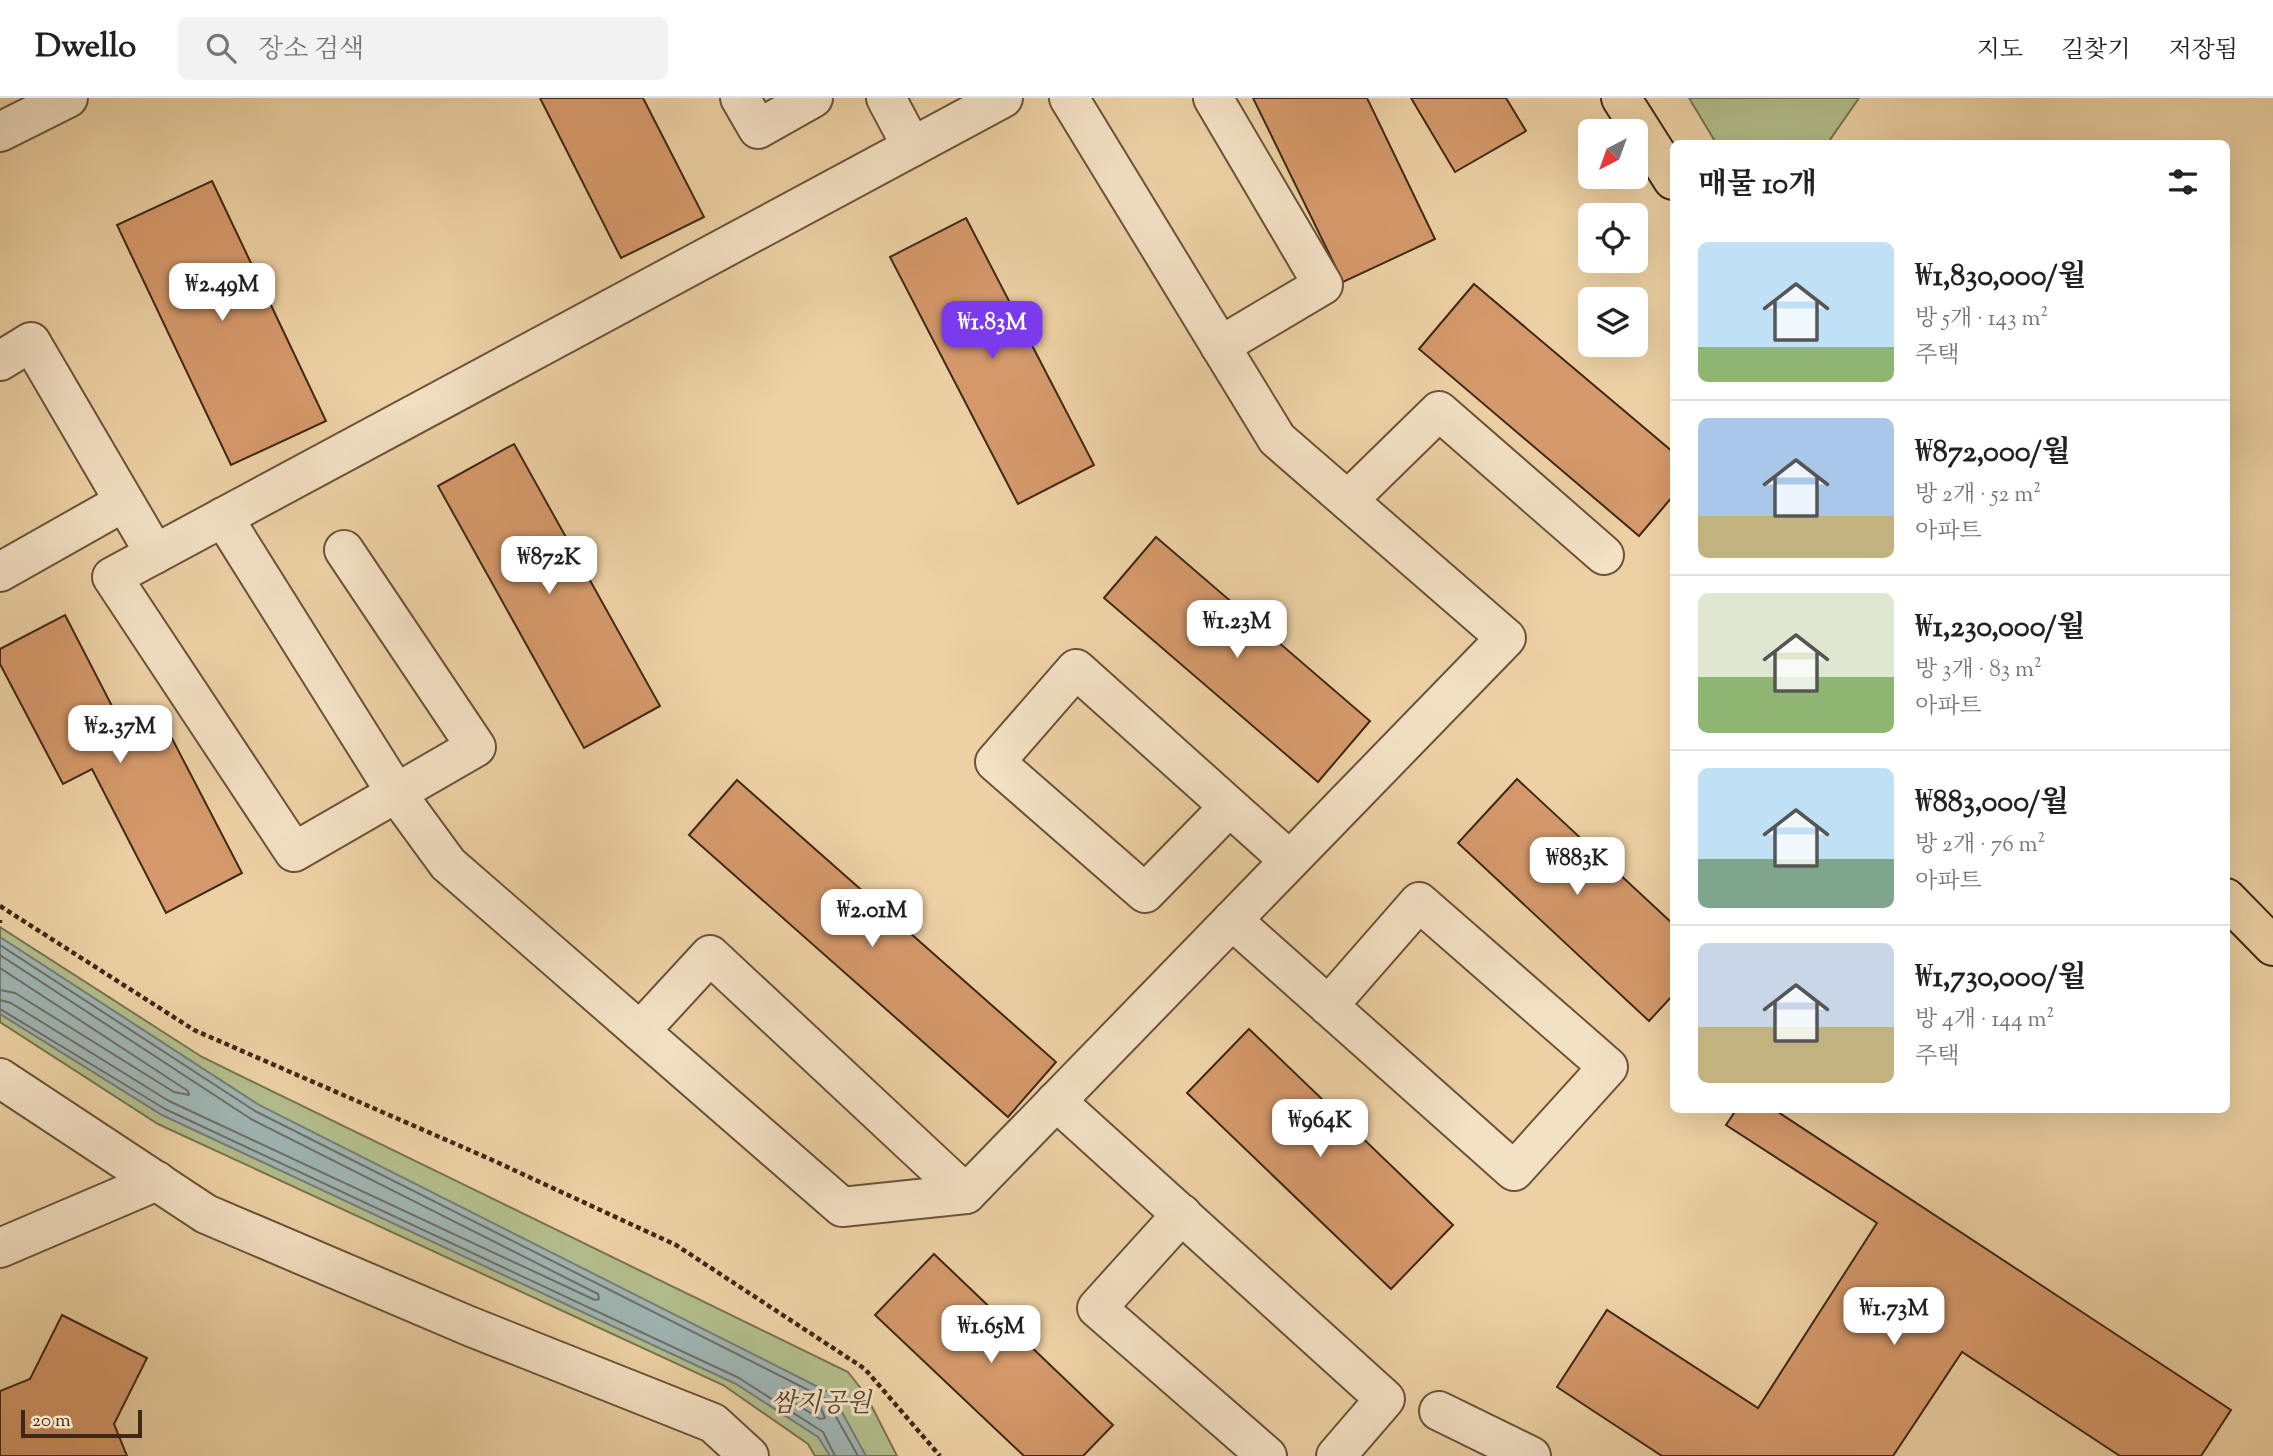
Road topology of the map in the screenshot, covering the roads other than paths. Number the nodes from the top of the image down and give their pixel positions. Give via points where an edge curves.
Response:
1 (68, 98) edge
2 (740, 98) edge
3 (813, 98) edge
4 (886, 98) edge
5 (1003, 98) edge
6 (1069, 98) edge
7 (1621, 98) edge
8 (1213, 99) edge
9 (0, 132) edge
10 (912, 147) junction
11 (1670, 175) edge
12 (1220, 346) junction
13 (0, 361) edge
14 (1348, 500) junction
15 (124, 502) junction
16 (223, 517) junction
17 (344, 550) dead end
18 (155, 554) junction
19 (1604, 555) dead end
20 (0, 572) edge
21 (396, 793) junction
22 (1229, 807) junction
23 (1289, 860) junction
24 (2230, 902) edge
25 (1232, 920) junction
26 (2273, 946) edge
27 (1328, 1006) junction
28 (640, 1031) junction
29 (0, 1078) edge
30 (1056, 1101) junction
31 (157, 1181) junction
32 (966, 1194) junction
33 (1182, 1214) junction
34 (0, 1248) edge
35 (1439, 1411) dead end
36 (749, 1456) edge
37 (1267, 1456) edge
38 (1336, 1456) edge
39 (1531, 1456) edge

1 - 9 street
2 - 3 street via 758,129
4 - 10 street
5 - 10 street
6 - 12 street
7 - 11 main road
8 - 12 street via 1323,285
10 - 16 street
12 - 14 street via 1277,439
13 - 15 street via 31,342
14 - 19 street via 1439,411
14 - 23 street via 1506,638
15 - 18 street
15 - 20 street
16 - 18 street
16 - 21 street
17 - 21 street via 476,747
18 - 21 street via 112,577 294,852
21 - 28 street via 447,864
22 - 22 street via 1076,669 995,762 1145,893
22 - 23 street
23 - 25 street
24 - 26 main road
25 - 27 street
25 - 30 street
27 - 27 street via 1514,1171 1608,1067 1419,902
28 - 32 street via 842,1207
28 - 32 street via 710,955
29 - 31 street
30 - 32 street
30 - 33 street
31 - 34 street
31 - 36 street via 206,1214 713,1423
33 - 37 street via 1097,1308
33 - 38 street via 1385,1399
35 - 39 street

